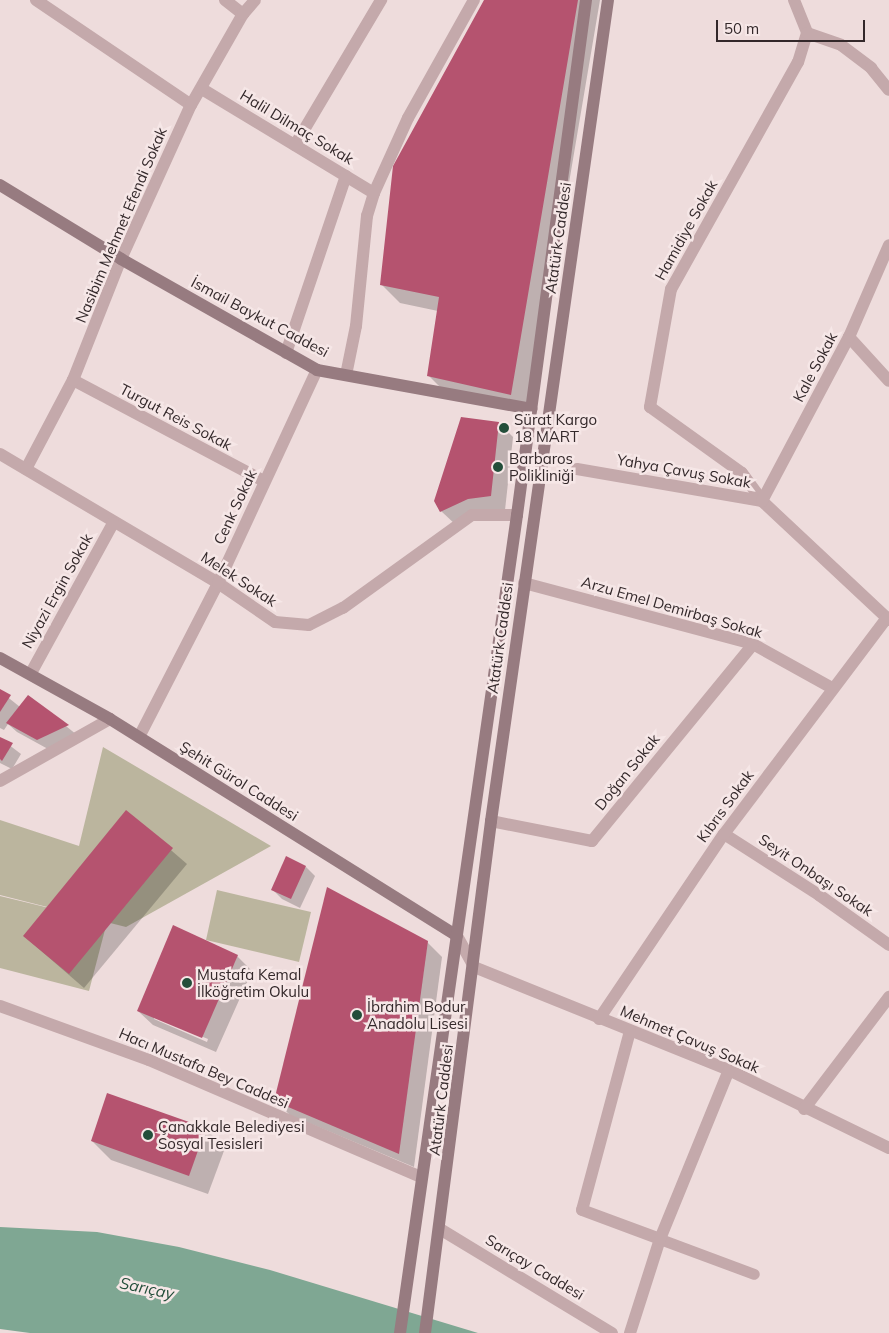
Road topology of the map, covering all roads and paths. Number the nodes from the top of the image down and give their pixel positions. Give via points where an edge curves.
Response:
1 (36, 0) edge
2 (226, 0) edge
3 (255, 0) edge
4 (381, 0) edge
5 (474, 0) edge
6 (586, 0) edge
7 (608, 0) edge
8 (794, 0) edge
9 (243, 14) junction
10 (807, 33) junction
11 (202, 89) junction
12 (889, 90) edge
13 (191, 105) junction
14 (295, 145) junction
15 (346, 176) junction
16 (0, 185) edge
17 (374, 193) junction
18 (889, 245) edge
19 (121, 259) junction
20 (849, 337) junction
21 (286, 353) junction
22 (317, 370) junction
23 (346, 375) junction
24 (73, 380) junction
25 (889, 381) edge
26 (531, 409) junction
27 (0, 454) edge
28 (577, 469) dead end
29 (26, 470) junction
30 (264, 482) junction
31 (762, 501) junction
32 (517, 515) junction
33 (113, 523) junction
34 (218, 583) junction
35 (524, 583) junction
36 (888, 619) edge
37 (753, 644) junction
38 (0, 658) edge
39 (31, 674) junction
40 (832, 688) junction
41 (110, 719) junction
42 (139, 737) junction
43 (0, 781) edge
44 (491, 821) junction
45 (724, 834) junction
46 (458, 936) junction
47 (889, 945) edge
48 (474, 967) junction
49 (889, 997) edge
50 (0, 1006) edge
51 (599, 1019) junction
52 (630, 1031) junction
53 (729, 1070) junction
54 (804, 1110) junction
55 (889, 1148) edge
56 (421, 1177) junction
57 (440, 1229) junction
58 (660, 1239) junction
59 (754, 1274) dead end
60 (400, 1333) edge
61 (425, 1333) edge
62 (612, 1333) edge
63 (630, 1333) edge

1 - 13 street
2 - 9 street
3 - 9 street, Nasibim Mehmet Efendi Sokak
4 - 14 street
5 - 17 street via 408,118
6 - 26 main road, Atatürk Caddesi
7 - 35 main road, Atatürk Caddesi
8 - 10 street
9 - 11 street, Nasibim Mehmet Efendi Sokak
10 - 12 street via 841,45 872,68
10 - 31 street, Hamidiye Sokak via 798,62 671,290 650,406 742,473
11 - 13 street, Nasibim Mehmet Efendi Sokak
11 - 14 street, Halil Dilmaç Sokak
13 - 19 street, Nasibim Mehmet Efendi Sokak
14 - 15 street, Halil Dilmaç Sokak
15 - 17 street, Halil Dilmaç Sokak
15 - 21 street
16 - 19 main road, İsmail Baykut Caddesi
17 - 23 street via 367,216 356,326
18 - 20 street, Kale Sokak
19 - 21 main road, İsmail Baykut Caddesi
19 - 24 street, Nasibim Mehmet Efendi Sokak
20 - 25 street
20 - 31 street, Kale Sokak
21 - 22 main road, İsmail Baykut Caddesi
22 - 23 main road, İsmail Baykut Caddesi
22 - 30 street, Cenk Sokak
23 - 26 main road, İsmail Baykut Caddesi
24 - 29 street, Nasibim Mehmet Efendi Sokak
24 - 30 street, Turgut Reis Sokak
26 - 32 main road, Atatürk Caddesi
27 - 29 street, Melek Sokak
28 - 31 street, Yahya Çavuş Sokak
29 - 33 street, Melek Sokak
30 - 34 street, Cenk Sokak
31 - 36 street, Yahya Çavuş Sokak
32 - 34 street, Melek Sokak via 472,515 343,608 309,625 275,622
32 - 46 main road, Atatürk Caddesi
33 - 34 street, Melek Sokak
33 - 39 street, Niyazi Ergin Sokak
34 - 42 street, Cenk Sokak
35 - 37 street, Arzu Emel Demirbaş Sokak
35 - 44 main road, Atatürk Caddesi
36 - 40 street, Kıbrıs Sokak
37 - 40 street, Arzu Emel Demirbaş Sokak
37 - 44 street, Doğan Sokak via 592,841
38 - 39 main road, Şehit Gürol Caddesi
39 - 41 main road, Şehit Gürol Caddesi
40 - 45 street, Kıbrıs Sokak
41 - 42 main road, Şehit Gürol Caddesi
41 - 43 street
42 - 46 main road, Şehit Gürol Caddesi
44 - 48 main road, Atatürk Caddesi
45 - 47 street, Seyit Onbaşı Sokak
45 - 51 street, Kıbrıs Sokak
46 - 48 street
46 - 56 main road, Atatürk Caddesi
48 - 51 street, Mehmet Çavuş Sokak
48 - 57 main road, Atatürk Caddesi
49 - 54 street
50 - 56 street, Hacı Mustafa Bey Caddesi via 149,1060
51 - 52 street, Mehmet Çavuş Sokak
52 - 53 street, Mehmet Çavuş Sokak
52 - 58 street via 582,1210
53 - 54 street, Mehmet Çavuş Sokak
53 - 58 street
54 - 55 street, Mehmet Çavuş Sokak
56 - 60 main road, Atatürk Caddesi
57 - 61 main road, Atatürk Caddesi
57 - 62 street, Sarıçay Caddesi
58 - 59 lane
58 - 63 street

